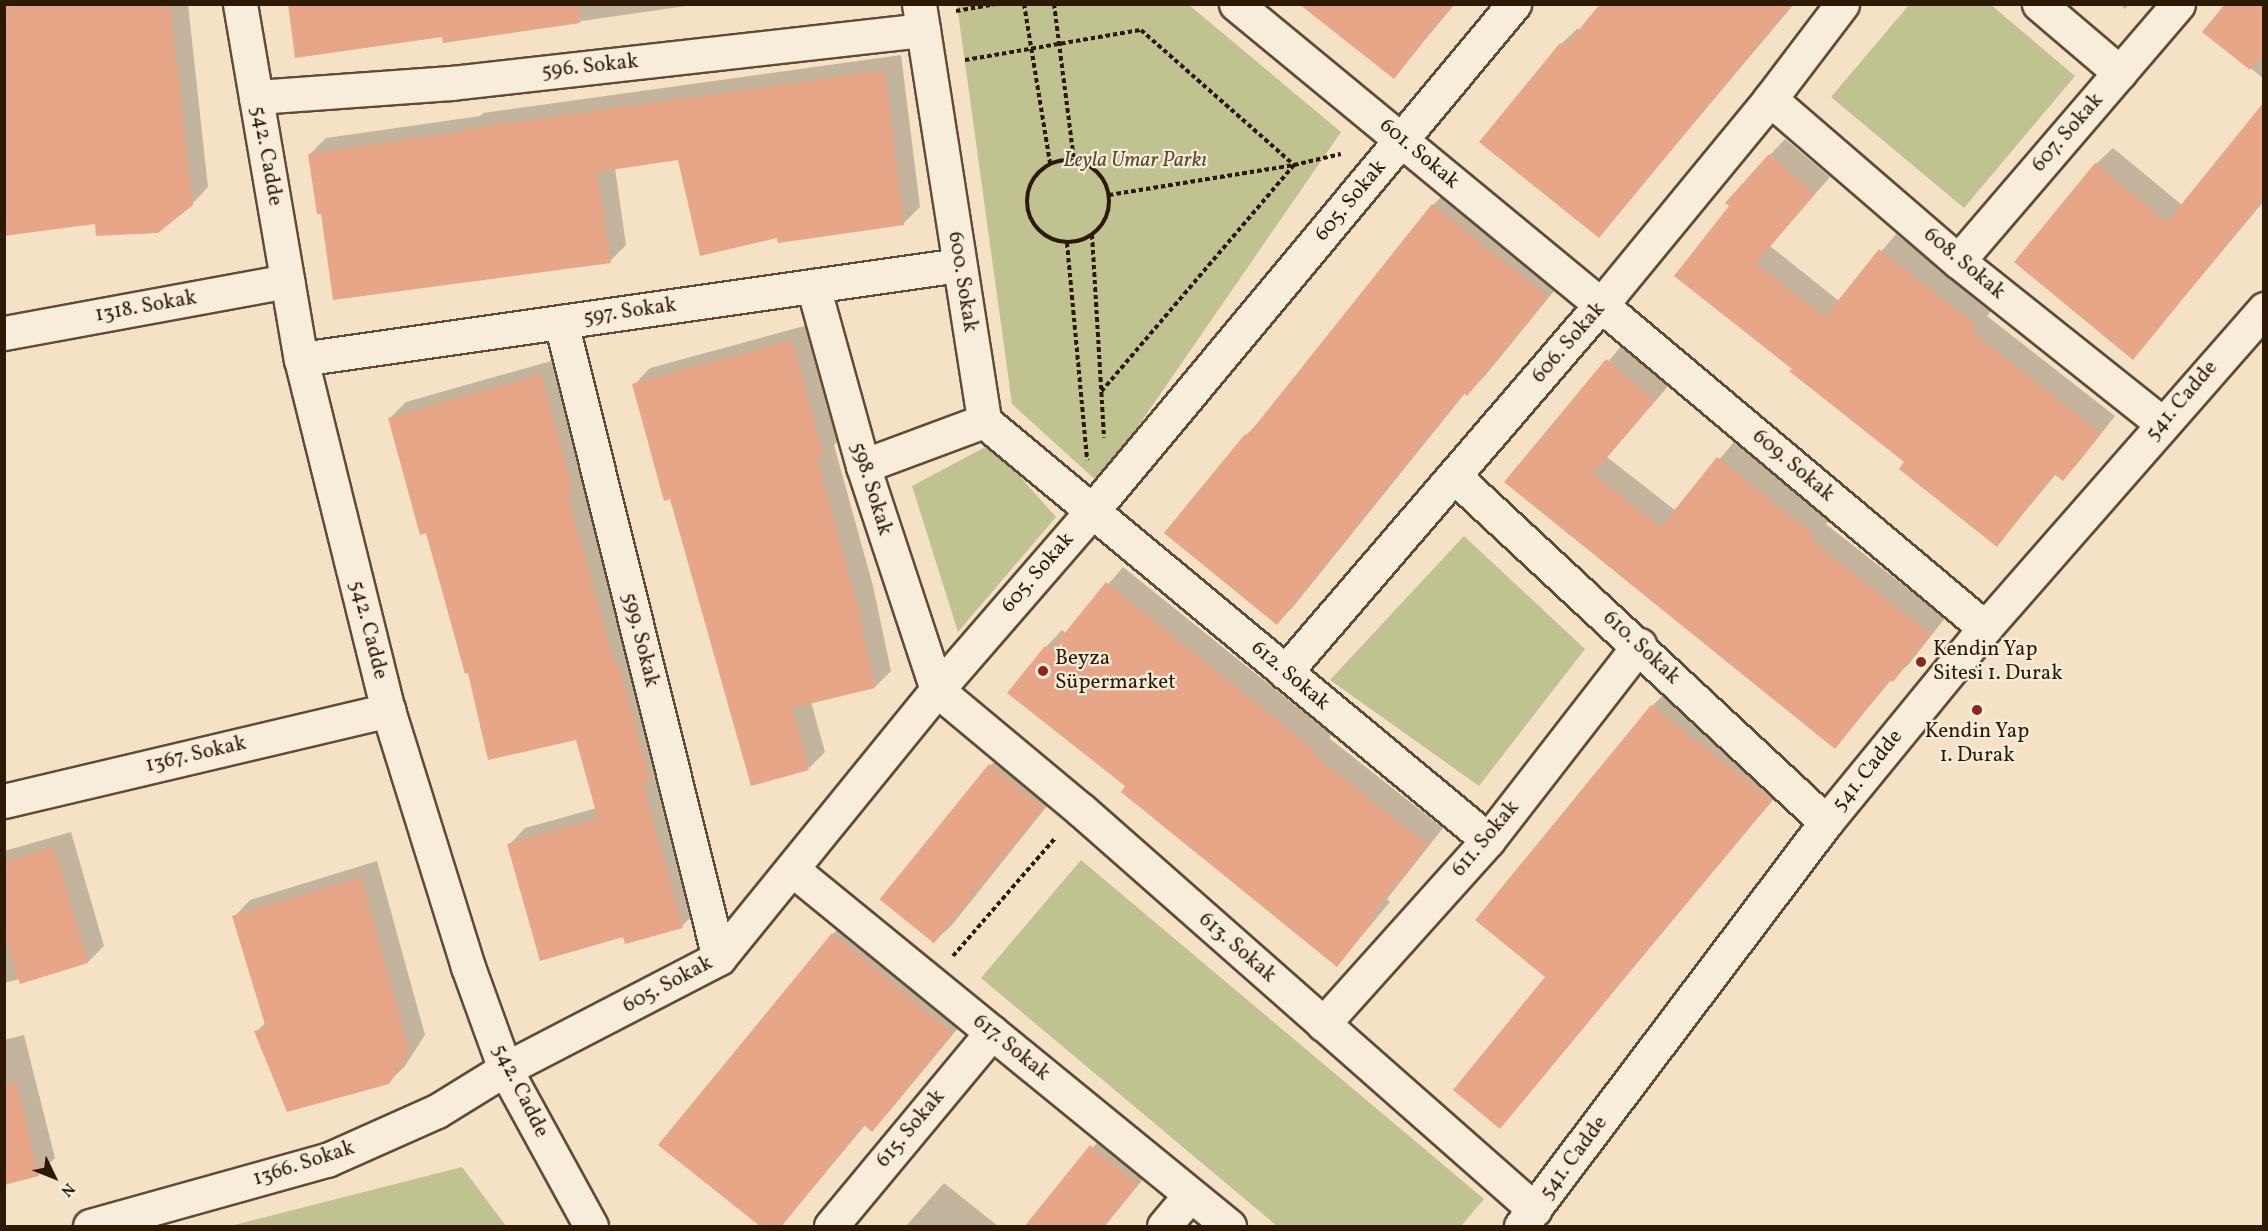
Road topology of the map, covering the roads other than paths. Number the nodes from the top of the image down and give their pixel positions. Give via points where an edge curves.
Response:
1 (240, 4) edge
2 (1236, 4) edge
3 (1514, 4) edge
4 (1842, 4) edge
5 (2039, 4) edge
6 (2178, 4) edge
7 (929, 15) edge
8 (2120, 73) junction
9 (256, 98) junction
10 (1770, 99) junction
11 (1402, 140) junction
12 (1958, 261) junction
13 (959, 265) junction
14 (287, 281) junction
15 (813, 286) junction
16 (1601, 305) junction
17 (2264, 309) edge
18 (561, 322) junction
19 (4, 333) edge
20 (301, 359) junction
21 (984, 421) junction
22 (2163, 423) junction
23 (863, 466) junction
24 (1454, 476) junction
25 (1100, 502) junction
26 (1985, 628) junction
27 (1639, 645) junction
28 (1285, 672) junction
29 (937, 690) junction
30 (388, 710) junction
31 (4, 801) edge
32 (1826, 822) junction
33 (1488, 840) junction
34 (793, 870) junction
35 (719, 958) junction
36 (1323, 1024) junction
37 (992, 1032) junction
38 (505, 1069) junction
39 (1190, 1195) junction
40 (1528, 1218) edge
41 (90, 1227) edge
42 (591, 1227) edge
43 (831, 1227) edge
44 (1164, 1227) edge
45 (1229, 1227) edge

1 - 9 street, 542. Cadde
2 - 11 street, 601. Sokak
3 - 11 street, 605. Sokak
4 - 10 street, 606. Sokak
5 - 8 street
6 - 8 street, 607. Sokak
7 - 9 street, 596. Sokak via 451,83
7 - 13 street, 600. Sokak
8 - 12 street, 607. Sokak
9 - 14 street, 542. Cadde
10 - 12 street, 608. Sokak
10 - 16 street, 606. Sokak
11 - 16 street, 601. Sokak
11 - 25 street, 605. Sokak
12 - 22 street, 608. Sokak
13 - 15 street, 597. Sokak
13 - 21 street, 600. Sokak
14 - 19 street, 1318. Sokak
14 - 20 street, 542. Cadde
15 - 18 street, 597. Sokak
15 - 23 street, 598. Sokak
16 - 24 street, 606. Sokak
16 - 26 street, 609. Sokak
17 - 22 street, 541. Cadde
18 - 20 street, 597. Sokak
18 - 35 street, 599. Sokak
20 - 30 street, 542. Cadde
21 - 23 street
21 - 25 street
22 - 26 street, 541. Cadde
23 - 29 street, 598. Sokak
24 - 27 street, 610. Sokak
24 - 28 street, 606. Sokak
25 - 28 street, 612. Sokak
25 - 29 street, 605. Sokak
26 - 32 street, 541. Cadde
27 - 32 street, 610. Sokak
27 - 33 street, 611. Sokak
28 - 33 street, 612. Sokak
29 - 34 street, 605. Sokak
29 - 36 street, 613. Sokak via 1080,809
30 - 31 street, 1367. Sokak
30 - 38 street, 542. Cadde via 468,967
32 - 40 street, 541. Cadde
33 - 36 street, 611. Sokak
34 - 35 street, 605. Sokak
34 - 37 street, 617. Sokak
35 - 38 street, 605. Sokak
36 - 40 street, 613. Sokak
37 - 39 street, 617. Sokak
37 - 43 street, 615. Sokak
38 - 41 street, 1366. Sokak via 437,1111 327,1160
38 - 42 street, 542. Cadde
39 - 44 street
39 - 45 street, 617. Sokak

